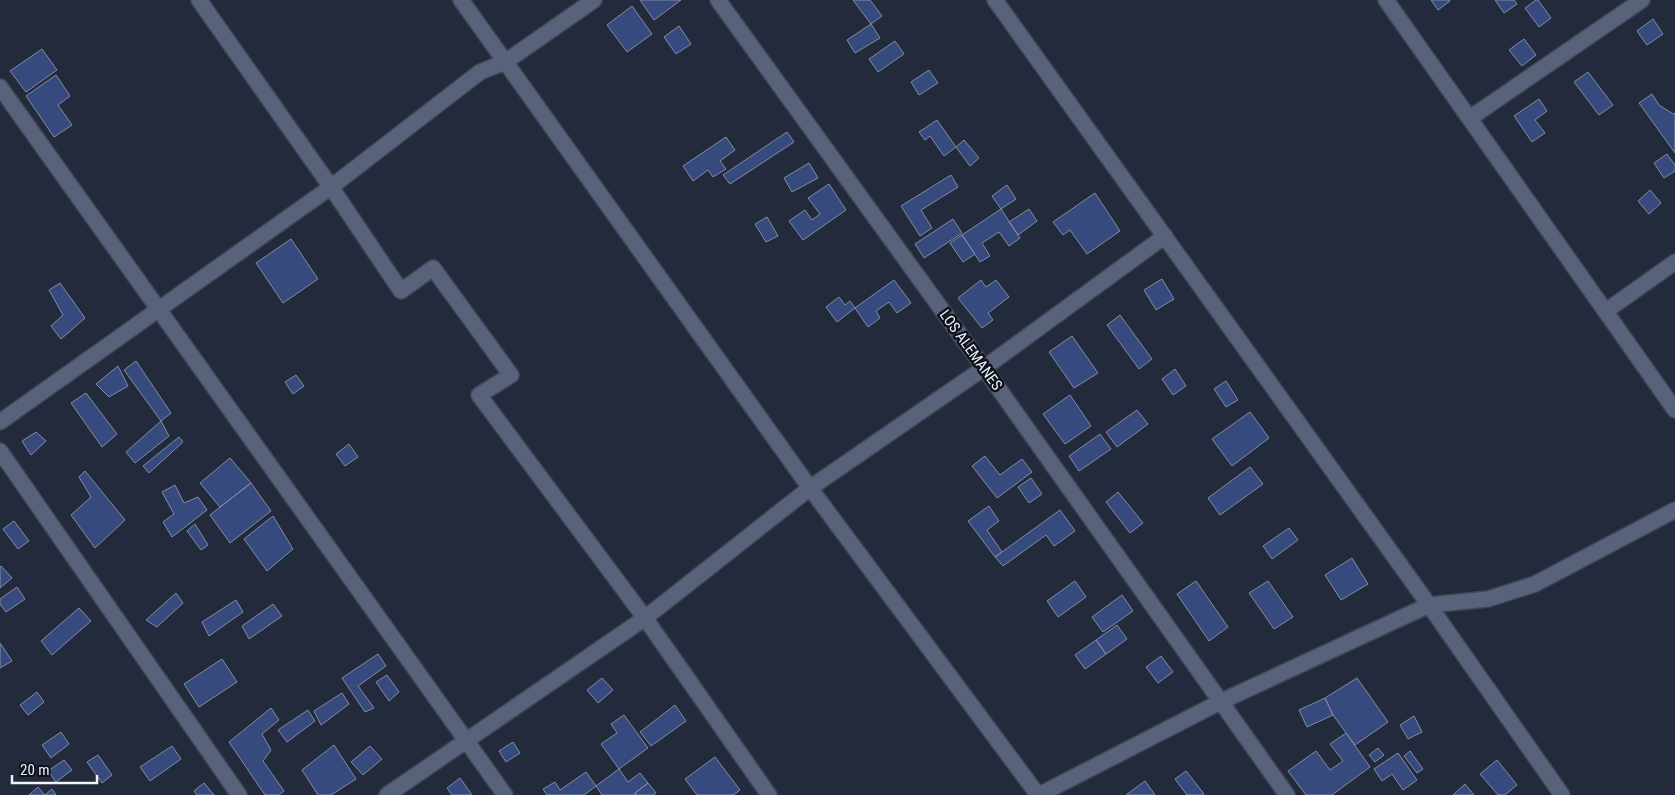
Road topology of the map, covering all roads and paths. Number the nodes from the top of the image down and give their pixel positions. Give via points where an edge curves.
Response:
1 (199, 0) edge
2 (461, 0) edge
3 (594, 0) edge
4 (718, 0) edge
5 (995, 0) edge
6 (1386, 0) edge
7 (1642, 0) edge
8 (505, 62) junction
9 (0, 87) edge
10 (1470, 118) junction
11 (330, 187) junction
12 (1164, 236) junction
13 (1675, 262) edge
14 (160, 310) junction
15 (1606, 311) junction
16 (984, 368) junction
17 (1675, 410) edge
18 (0, 422) edge
19 (0, 451) edge
20 (810, 488) junction
21 (1675, 510) edge
22 (1429, 605) junction
23 (645, 618) junction
24 (1220, 702) junction
25 (466, 740) junction
26 (239, 795) edge
27 (387, 795) edge
28 (505, 795) edge
29 (768, 795) edge
30 (1039, 795) edge
31 (1287, 795) edge
32 (1562, 795) edge

1 - 11 street
2 - 8 street
3 - 8 street
4 - 16 street, LOS ALEMANES
5 - 12 street
6 - 10 street
7 - 10 street
8 - 11 street via 480,72
8 - 20 street
9 - 14 street
10 - 15 street
11 - 14 street
11 - 23 street via 401,290 433,268 511,375 479,395
12 - 16 street
12 - 22 street
13 - 15 street
14 - 18 street
14 - 25 street
15 - 17 street
16 - 20 street
16 - 24 street, LOS ALEMANES
19 - 26 street
20 - 23 street
20 - 30 street
21 - 22 street via 1535,584 1488,599
22 - 24 street
22 - 32 street
23 - 25 street
23 - 29 street
24 - 30 street
24 - 31 street, LOS ALEMANES
25 - 27 street
25 - 28 street

